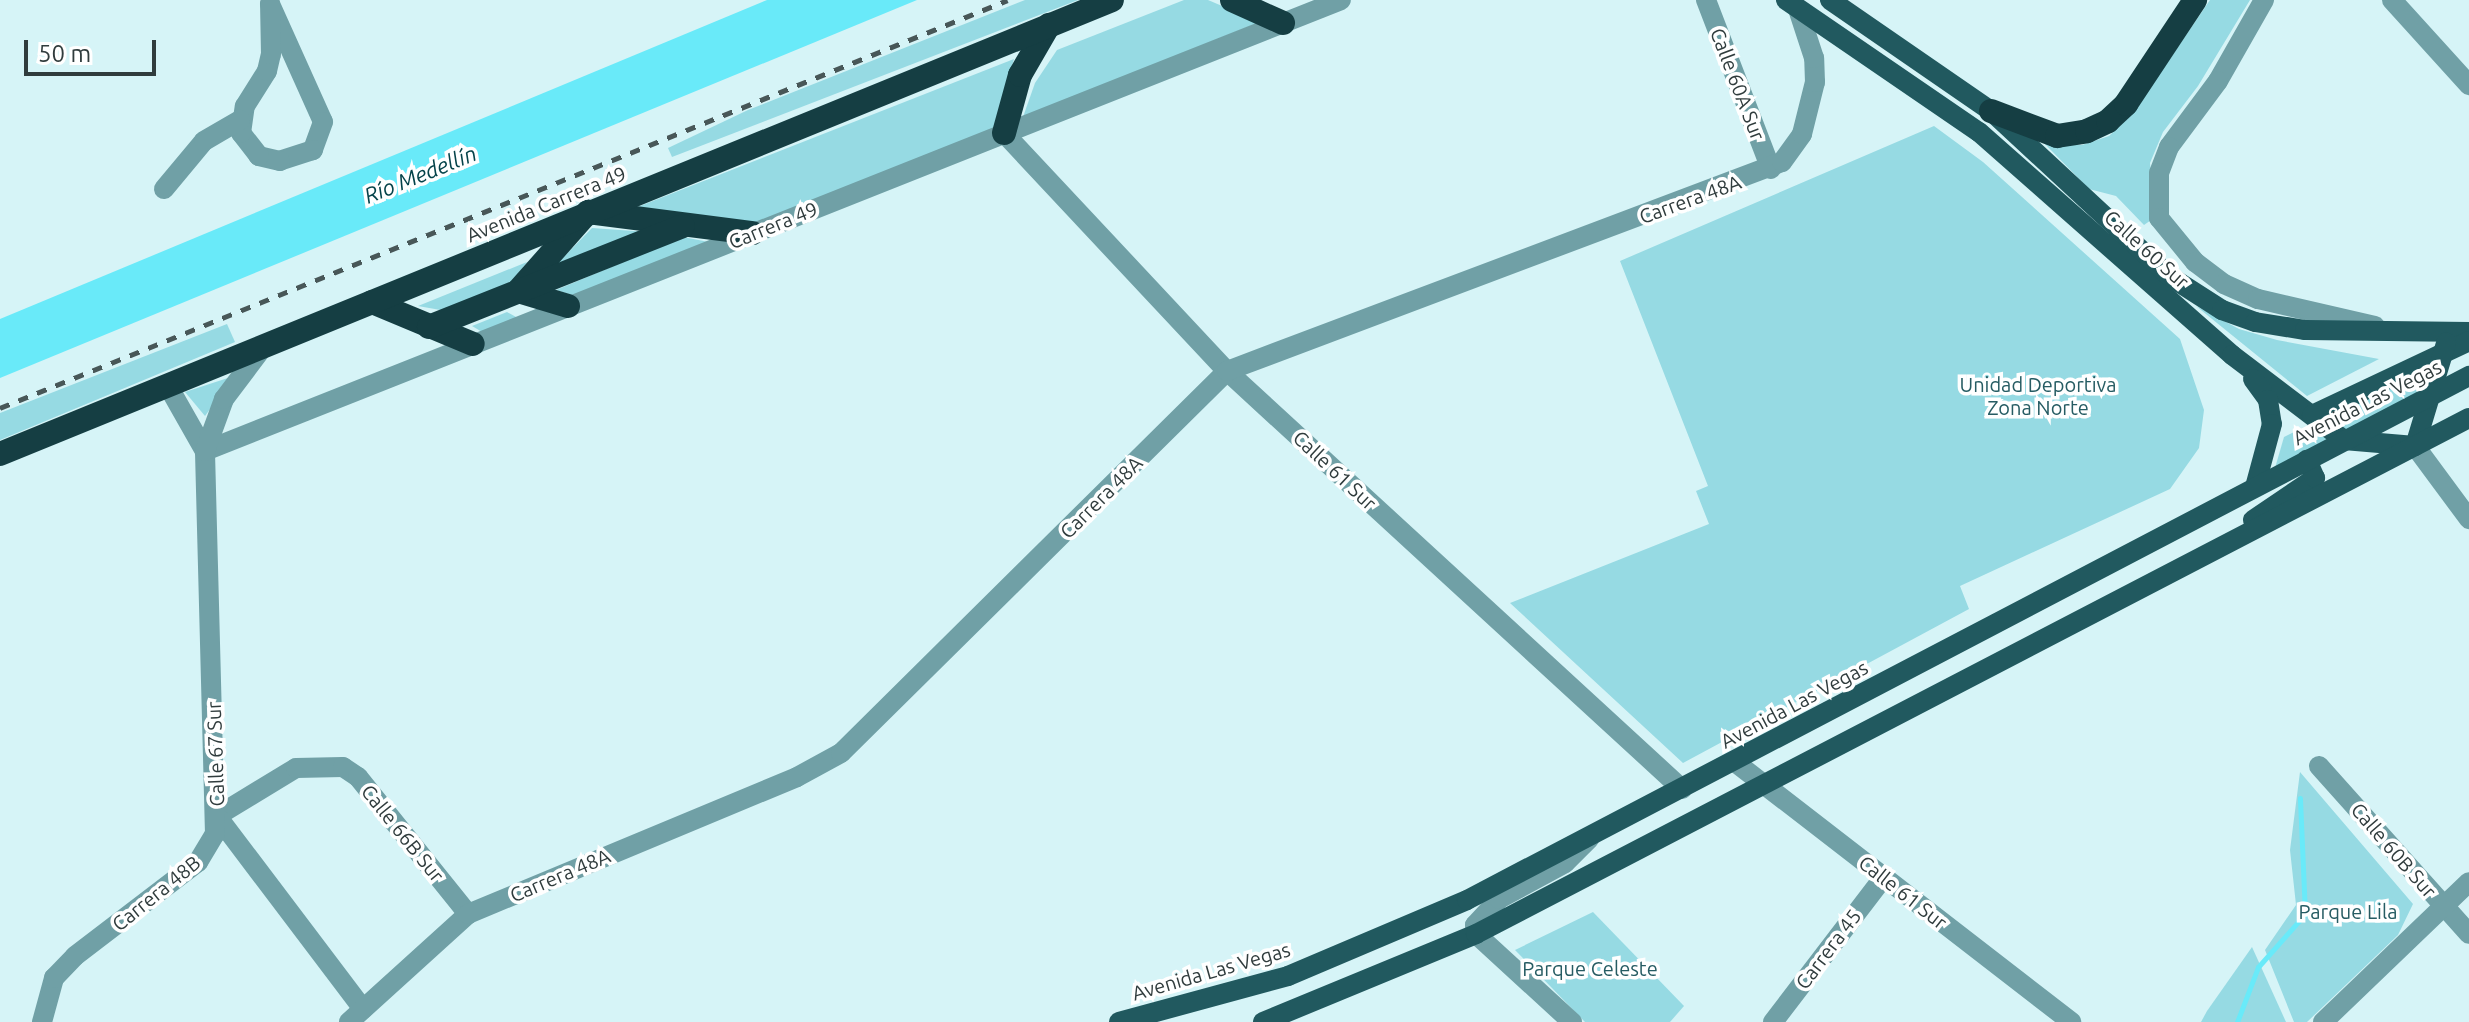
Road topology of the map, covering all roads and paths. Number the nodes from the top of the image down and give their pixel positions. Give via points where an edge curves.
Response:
1 (1112, 0) edge
2 (1232, 0) edge
3 (1341, 0) edge
4 (1706, 0) edge
5 (1830, 0) edge
6 (2195, 0) edge
7 (2264, 0) edge
8 (2392, 0) edge
9 (269, 2) edge
10 (1792, 6) edge
11 (1283, 23) junction
12 (1049, 25) junction
13 (2469, 85) edge
14 (1991, 111) junction
15 (240, 120) junction
16 (1004, 133) junction
17 (1771, 169) junction
18 (164, 189) dead end
19 (588, 212) junction
20 (687, 225) junction
21 (753, 233) junction
22 (518, 291) junction
23 (372, 302) junction
24 (568, 306) junction
25 (429, 327) junction
26 (2398, 332) junction
27 (2437, 332) junction
28 (2469, 332) edge
29 (2469, 341) edge
30 (473, 344) junction
31 (264, 346) junction
32 (2448, 351) junction
33 (2232, 355) junction
34 (1227, 371) junction
35 (2469, 376) edge
36 (168, 386) junction
37 (2432, 395) junction
38 (2312, 415) junction
39 (2469, 418) edge
40 (2344, 440) junction
41 (2415, 446) junction
42 (205, 451) junction
43 (0, 454) edge
44 (2307, 460) junction
45 (2255, 487) junction
46 (2469, 519) edge
47 (2219, 548) junction
48 (1735, 762) junction
49 (2319, 766) dead end
50 (1765, 785) junction
51 (1682, 789) junction
52 (217, 816) junction
53 (1592, 836) junction
54 (1884, 877) junction
55 (2469, 882) edge
56 (2444, 908) junction
57 (468, 914) junction
58 (1476, 934) junction
59 (2469, 934) edge
60 (356, 1016) edge
61 (42, 1022) edge
62 (1119, 1022) edge
63 (1263, 1022) edge
64 (1572, 1022) edge
65 (1773, 1022) edge
66 (2071, 1022) edge
67 (2323, 1022) edge

1 - 12 highway, Avenida Carrera 49
2 - 11 highway
3 - 11 street, Carrera 49
4 - 17 street, Calle 60A Sur
5 - 14 main road, Calle 60 Sur
6 - 14 highway via 2126,104 2108,121 2057,136
7 - 26 street, Calle 60 Sur via 2218,81 2169,147 2157,197 2166,233 2224,284 2258,299
8 - 13 street
9 - 15 street via 269,63
9 - 15 street via 315,97 322,136 313,150 280,161 259,156 246,145
10 - 17 street, Carrera 48A via 1814,58 1811,108 1790,153
10 - 33 main road, Calle 60 Sur via 1979,132
11 - 16 street, Carrera 49
12 - 16 highway via 1020,75
12 - 19 highway, Avenida Carrera 49
14 - 26 main road, Calle 60 Sur via 2196,297 2255,322 2282,327
15 - 18 street via 204,141
16 - 21 street, Carrera 49
16 - 34 street, Calle 61 Sur
17 - 34 street, Carrera 48A
19 - 20 highway
19 - 22 highway
19 - 23 highway, Avenida Carrera 49
20 - 21 highway
20 - 22 highway
21 - 24 street, Carrera 49
22 - 24 highway
22 - 25 highway
23 - 25 highway
23 - 31 highway, Avenida Carrera 49
24 - 30 street, Carrera 49
25 - 30 highway
26 - 27 main road, Calle 60 Sur
27 - 28 main road, Calle 60 Sur
27 - 32 main road
29 - 32 main road
30 - 42 street, Carrera 49
31 - 36 highway, Avenida Carrera 49
31 - 42 street, Calle 67 Sur via 224,399
32 - 37 main road
32 - 38 main road
33 - 38 main road, Calle 60 Sur
33 - 45 main road via 2261,389 2270,413 2271,437
34 - 51 street, Calle 61 Sur
34 - 57 street, Carrera 48A via 841,753
35 - 37 main road, Avenida Las Vegas
36 - 42 street, Calle 67 Sur
36 - 43 highway, Avenida Carrera 49
37 - 40 main road, Avenida Las Vegas
37 - 41 main road
38 - 40 main road, Calle 60 Sur
39 - 41 main road
40 - 41 main road
40 - 44 main road, Avenida Las Vegas
41 - 46 street
41 - 47 main road
42 - 52 street, Calle 67 Sur
44 - 45 main road, Avenida Las Vegas
44 - 47 main road via 2313,480 2268,507
45 - 48 main road, Avenida Las Vegas
47 - 50 main road
48 - 50 street, Calle 61 Sur
48 - 51 main road, Avenida Las Vegas
49 - 56 street, Calle 60B Sur
50 - 54 street, Calle 61 Sur
50 - 58 main road
51 - 53 main road, Avenida Las Vegas
52 - 57 street, Calle 66B Sur via 296,768 329,765 358,777
52 - 60 street, Calle 67 Sur
52 - 61 street, Carrera 48B via 210,847 198,862 54,978
53 - 58 street via 1565,863 1487,907 1475,925
53 - 62 main road, Avenida Las Vegas via 1362,947 1242,991
54 - 65 street, Carrera 45
54 - 66 street, Calle 61 Sur
55 - 56 street
56 - 59 street, Calle 60B Sur
56 - 67 street
57 - 60 street, Carrera 48A
58 - 63 main road
58 - 64 street

